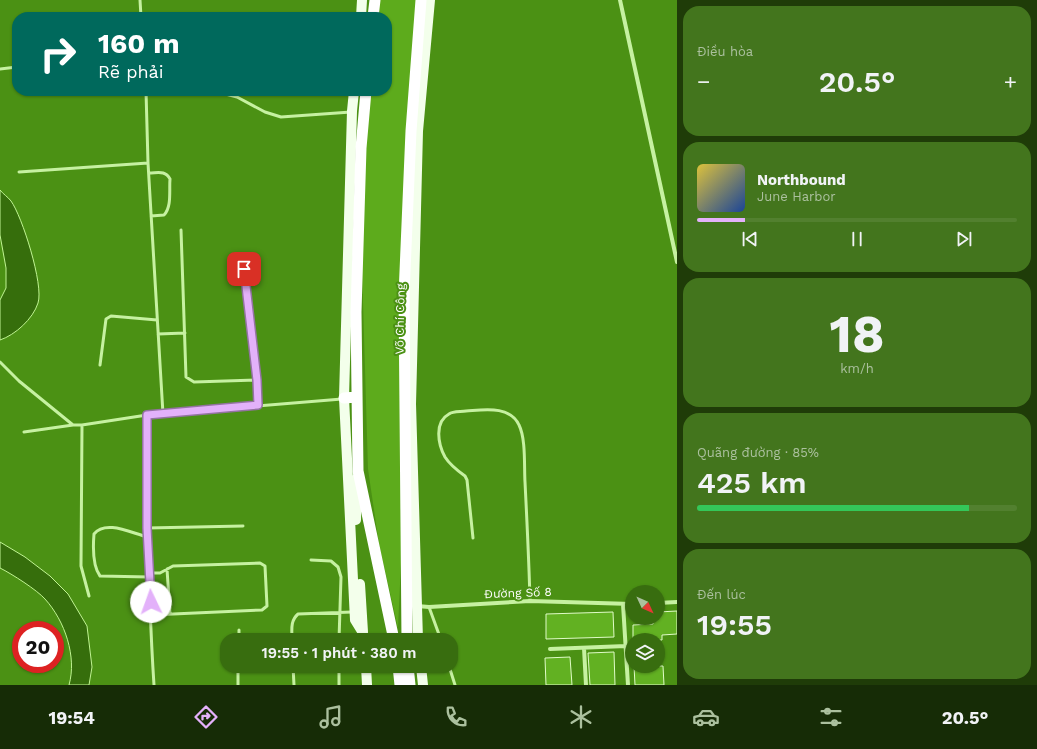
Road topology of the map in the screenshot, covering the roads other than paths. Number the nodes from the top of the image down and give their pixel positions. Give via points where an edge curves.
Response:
1 (140, 0) edge
2 (362, 0) edge
3 (375, 0) edge
4 (421, 0) edge
5 (430, 0) edge
6 (620, 0) edge
7 (141, 12) edge
8 (361, 12) edge
9 (374, 12) edge
10 (12, 68) edge
11 (0, 69) edge
12 (146, 96) edge
13 (232, 96) edge
14 (354, 96) edge
15 (366, 96) edge
16 (352, 112) junction
17 (148, 163) junction
18 (19, 172) dead end
19 (149, 173) junction
20 (151, 216) junction
21 (181, 230) dead end
22 (677, 262) edge
23 (244, 269) dead end
24 (157, 320) junction
25 (185, 333) junction
26 (158, 334) junction
27 (0, 362) edge
28 (100, 365) dead end
29 (257, 380) junction
30 (357, 397) junction
31 (344, 398) junction
32 (258, 405) junction
33 (163, 414) junction
34 (147, 415) junction
35 (73, 425) junction
36 (82, 425) junction
37 (24, 432) dead end
38 (358, 471) junction
39 (243, 526) dead end
40 (147, 528) junction
41 (148, 537) junction
42 (473, 538) dead end
43 (311, 560) dead end
44 (167, 569) junction
45 (149, 573) junction
46 (149, 577) junction
47 (88, 596) dead end
48 (530, 601) junction
49 (677, 602) edge
50 (405, 603) junction
51 (665, 603) edge
52 (623, 604) joint
53 (418, 606) junction
54 (429, 607) junction
55 (339, 612) junction
56 (354, 612) junction
57 (170, 614) junction
58 (151, 615) junction
59 (292, 633) edge
60 (339, 633) edge
61 (361, 633) edge
62 (363, 633) edge
63 (393, 633) edge
64 (406, 633) edge
65 (418, 633) edge
66 (438, 633) edge
67 (625, 633) edge
68 (625, 646) edge
69 (584, 648) junction
70 (550, 649) dead end
71 (238, 673) edge
72 (293, 673) edge
73 (339, 673) edge
74 (366, 673) edge
75 (399, 673) edge
76 (409, 673) edge
77 (422, 673) edge
78 (451, 673) edge
79 (627, 673) edge
80 (154, 685) edge
81 (238, 685) edge
82 (294, 685) edge
83 (339, 685) edge
84 (367, 685) edge
85 (400, 685) edge
86 (410, 685) edge
87 (423, 685) edge
88 (455, 685) edge
89 (586, 685) edge
90 (628, 685) edge

1 - 7 lane
2 - 8 main road
3 - 9 highway
4 - 50 highway, Võ Chí Công via 411,131 404,295 407,580
5 - 53 main road, Võ Chí Công via 418,131 411,392
6 - 22 street
10 - 11 lane
12 - 17 lane
13 - 16 lane via 281,117
14 - 16 main road
15 - 30 highway via 361,148 356,296
16 - 31 main road
17 - 18 lane
17 - 19 lane
19 - 20 lane
19 - 20 lane via 163,172 170,179 167,212 164,215
20 - 24 lane
21 - 25 lane
23 - 29 lane
24 - 26 lane
24 - 28 lane via 111,316 104,326
25 - 26 lane
25 - 29 lane via 186,377 189,380
26 - 33 lane
27 - 35 lane
29 - 32 lane
30 - 31 highway
30 - 38 highway
31 - 32 lane
31 - 56 main road
32 - 33 lane
33 - 34 lane
34 - 36 lane
34 - 40 lane
35 - 36 lane
35 - 37 lane
36 - 47 lane via 81,566
38 - 62 main road via 356,521
38 - 63 highway
39 - 40 lane
40 - 41 lane
41 - 45 lane
41 - 46 lane via 120,528 101,528 94,534 95,564 100,576
42 - 48 lane via 467,480 446,458 440,446 438,431 441,421 451,412 495,410 513,417 521,430
43 - 55 lane via 331,561 338,567 341,577
44 - 45 lane via 160,573
44 - 57 lane
44 - 57 lane via 173,566 265,566 266,609
45 - 46 lane
46 - 58 lane
48 - 52 street, Đường Số 8
48 - 54 street, Đường Số 8
49 - 51 street
50 - 53 street, Đường Số 8
50 - 64 highway, Võ Chí Công
52 - 67 street
53 - 54 street, Đường Số 8
53 - 65 main road, Võ Chí Công
54 - 66 lane
55 - 56 lane
55 - 59 lane via 298,614 292,623
55 - 60 lane
56 - 61 main road
57 - 58 lane
58 - 80 lane
68 - 69 street
69 - 70 street
69 - 89 street
71 - 81 lane
72 - 82 lane
73 - 83 lane
74 - 84 main road
75 - 85 highway
76 - 86 highway
77 - 87 main road
78 - 88 lane
79 - 90 street

